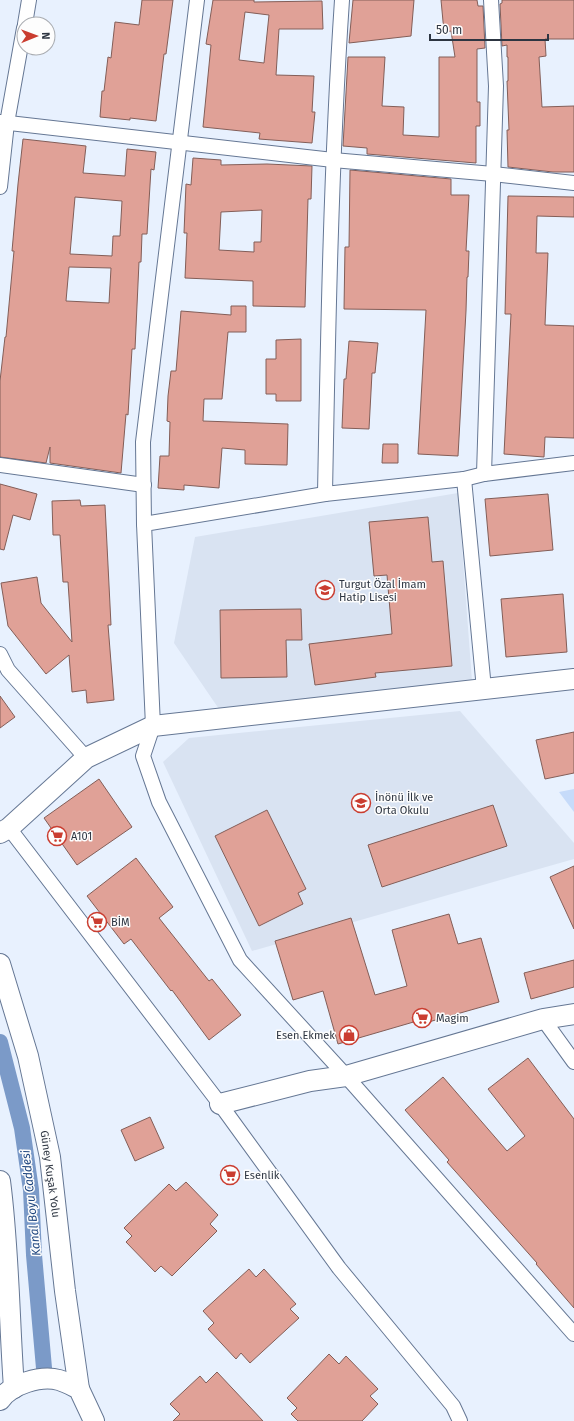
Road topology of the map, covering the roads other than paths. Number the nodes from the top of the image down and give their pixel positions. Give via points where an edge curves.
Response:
1 (29, 0) edge
2 (197, 0) edge
3 (342, 0) edge
4 (491, 0) edge
5 (26, 16) edge
6 (18, 56) edge
7 (4, 122) edge
8 (179, 142) junction
9 (333, 160) junction
10 (493, 174) junction
11 (574, 183) edge
12 (0, 187) edge
13 (574, 463) edge
14 (0, 465) edge
15 (484, 474) junction
16 (464, 479) junction
17 (144, 485) junction
18 (325, 494) junction
19 (144, 524) junction
20 (0, 654) edge
21 (574, 678) edge
22 (484, 689) junction
23 (153, 726) junction
24 (86, 758) junction
25 (4, 830) edge
26 (0, 964) edge
27 (574, 1014) edge
28 (543, 1020) junction
29 (574, 1062) edge
30 (346, 1076) junction
31 (220, 1104) junction
32 (0, 1181) edge
33 (10, 1309) junction
34 (574, 1334) edge
35 (0, 1335) edge
36 (79, 1389) junction
37 (7, 1394) edge
38 (94, 1421) edge
39 (460, 1421) edge

1 - 5 street
2 - 8 street
3 - 9 street
4 - 10 street via 496,86
6 - 7 street
7 - 8 street
7 - 12 street
8 - 9 street
8 - 17 street via 143,442
9 - 10 street
9 - 18 street
10 - 11 street
10 - 15 street
13 - 15 street
14 - 17 street
15 - 16 street
16 - 18 street
16 - 22 street
17 - 19 street
18 - 19 street
19 - 23 street
20 - 24 street via 8,670
21 - 22 street
22 - 23 street
23 - 24 street
23 - 30 street via 143,756 159,802 240,960
24 - 25 street
25 - 31 street
26 - 36 street, Güney Kuşak Yolu via 28,1056 50,1157
27 - 28 street
28 - 29 street
28 - 30 street
30 - 31 street via 310,1081
30 - 34 street
31 - 39 street via 339,1268 453,1406
32 - 33 street
33 - 35 street
33 - 37 street via 11,1349
36 - 37 street via 58,1380 35,1379
36 - 38 street, Güney Kuşak Yolu

